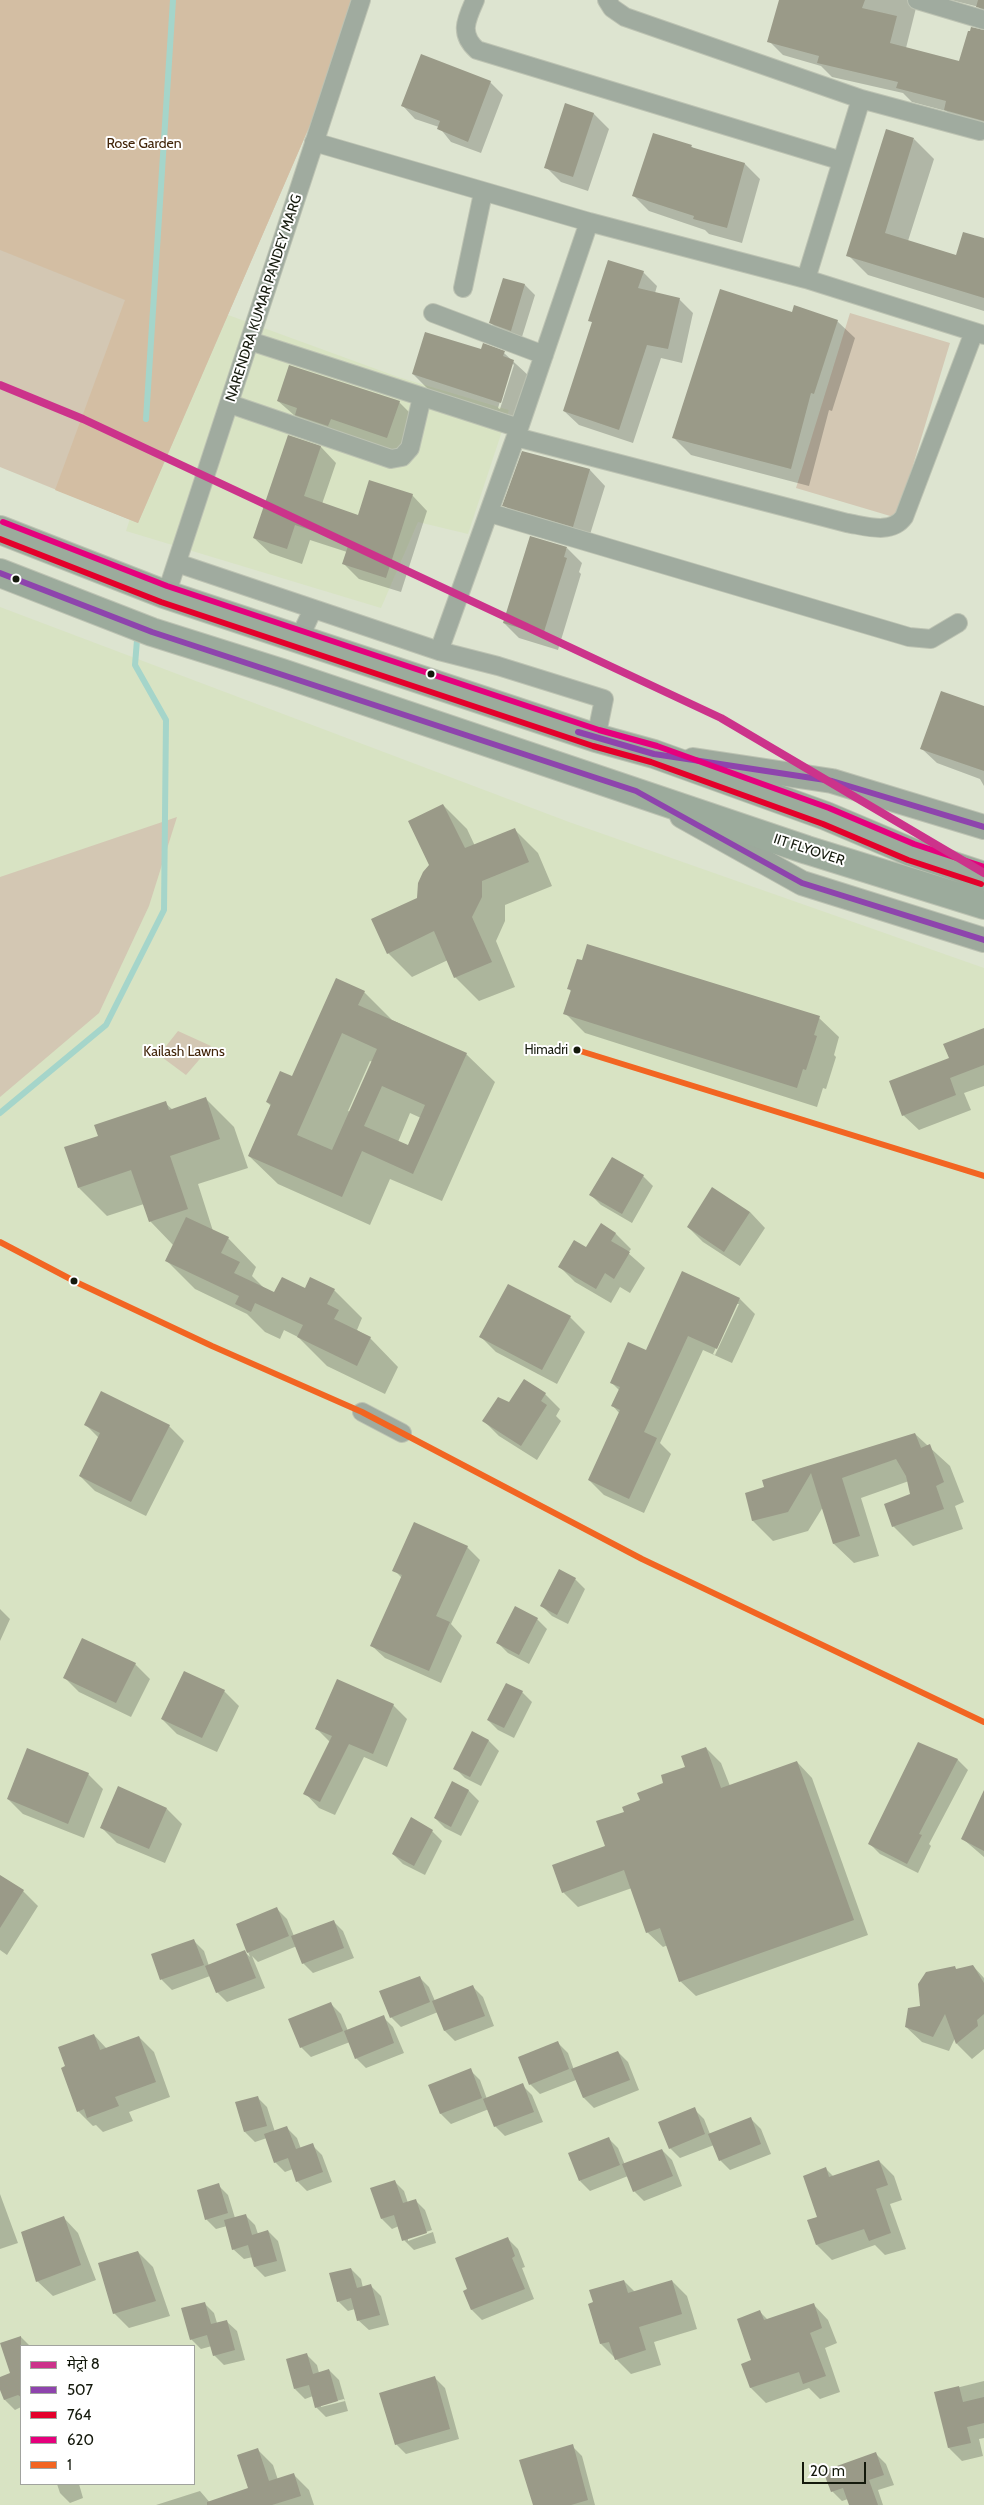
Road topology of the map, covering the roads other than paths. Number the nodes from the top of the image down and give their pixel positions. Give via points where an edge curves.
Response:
1 (361, 0) edge
2 (475, 0) edge
3 (607, 0) edge
4 (917, 0) edge
5 (984, 20) edge
6 (861, 99) junction
7 (980, 130) dead end
8 (314, 142) junction
9 (842, 161) junction
10 (483, 193) junction
11 (589, 222) junction
12 (806, 279) junction
13 (463, 288) dead end
14 (433, 313) dead end
15 (979, 334) edge
16 (250, 341) junction
17 (544, 355) junction
18 (422, 397) junction
19 (230, 404) junction
20 (518, 432) junction
21 (490, 513) junction
22 (0, 530) edge
23 (177, 563) junction
24 (0, 572) edge
25 (164, 594) junction
26 (313, 609) junction
27 (958, 623) dead end
28 (299, 639) junction
29 (439, 651) junction
30 (596, 738) junction
31 (654, 754) junction
32 (636, 791) junction
33 (984, 827) edge
34 (984, 876) edge
35 (984, 905) edge
36 (984, 940) edge
37 (362, 1412) dead end
38 (402, 1433) dead end

1 - 8 street, NARENDRA KUMAR PANDEY MARG
2 - 9 street via 465,31 468,42 477,50
3 - 6 street via 625,17
4 - 5 street
6 - 7 street
6 - 9 street
8 - 10 street
8 - 16 street, NARENDRA KUMAR PANDEY MARG
9 - 12 street
10 - 11 street
10 - 13 street
11 - 12 street
11 - 17 street
12 - 15 street
14 - 17 street
15 - 20 street via 904,516 893,526 878,528 847,523
16 - 18 street
16 - 19 street, NARENDRA KUMAR PANDEY MARG
17 - 20 street
18 - 19 street via 410,448 402,457 391,459
18 - 20 street
19 - 23 street, NARENDRA KUMAR PANDEY MARG
20 - 21 street
21 - 27 street via 909,637 931,638
21 - 29 street
22 - 25 main road
23 - 25 street, NARENDRA KUMAR PANDEY MARG
23 - 26 street
24 - 32 main road, IIT FLYOVER via 152,632
25 - 28 main road
26 - 28 street
26 - 29 street
28 - 30 main road
29 - 30 street via 604,699
30 - 31 main road
31 - 33 street via 832,781
31 - 34 main road via 826,816 911,852
32 - 35 main road, IIT FLYOVER
32 - 36 street via 802,883
37 - 38 street

